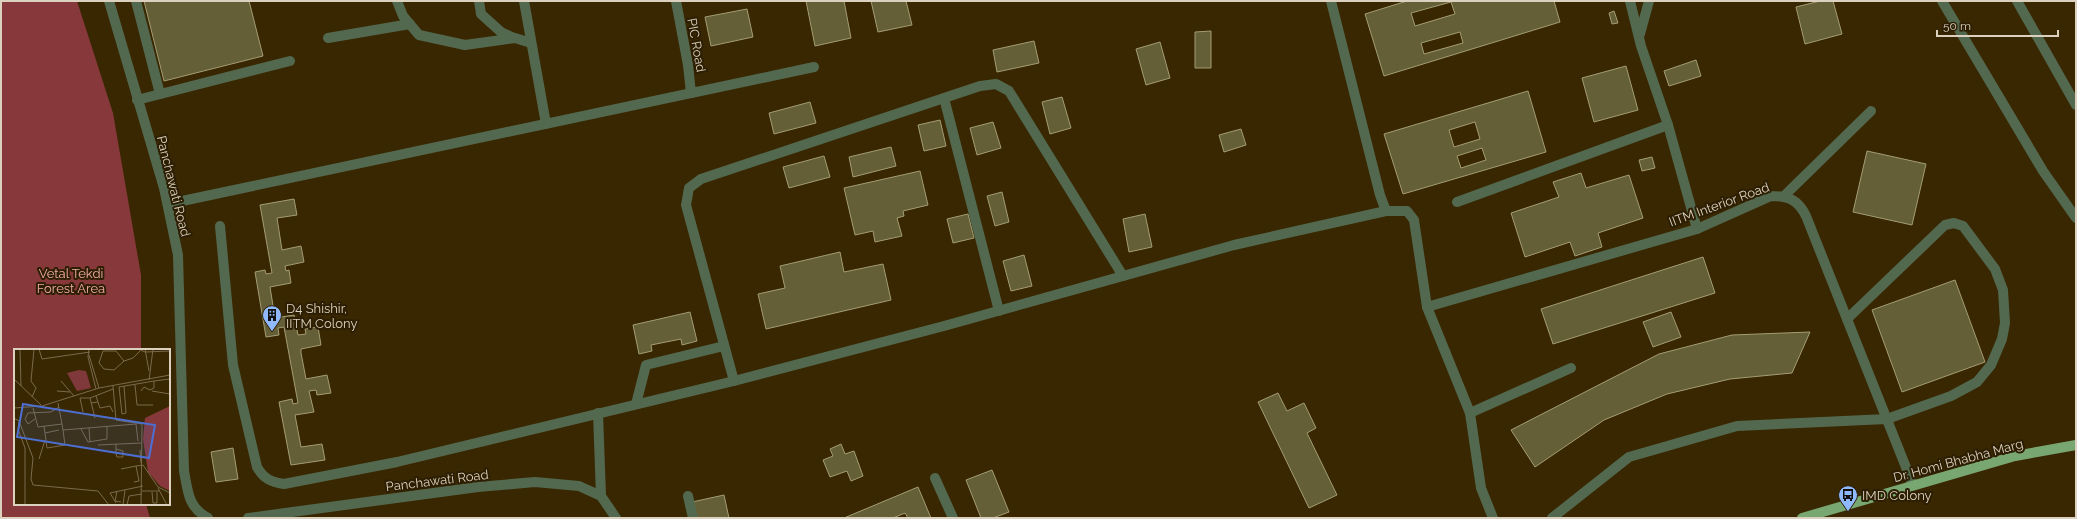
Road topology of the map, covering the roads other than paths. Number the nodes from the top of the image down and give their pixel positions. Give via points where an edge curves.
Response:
1 (109, 1) edge
2 (136, 1) edge
3 (397, 1) edge
4 (479, 1) edge
5 (524, 1) edge
6 (676, 1) edge
7 (1331, 1) edge
8 (1630, 1) edge
9 (1649, 1) edge
10 (1942, 1) edge
11 (2017, 1) edge
12 (410, 24) junction
13 (1639, 36) junction
14 (328, 38) dead end
15 (515, 38) junction
16 (531, 43) junction
17 (290, 61) dead end
18 (814, 67) dead end
19 (690, 93) junction
20 (160, 94) junction
21 (944, 98) junction
22 (137, 100) junction
23 (2076, 105) edge
24 (1871, 111) dead end
25 (546, 124) junction
26 (1668, 126) junction
27 (1784, 196) junction
28 (1457, 202) dead end
29 (168, 204) junction
30 (1386, 211) junction
31 (2076, 218) edge
32 (220, 226) dead end
33 (1697, 229) junction
34 (1123, 276) junction
35 (1427, 307) junction
36 (998, 311) junction
37 (1847, 319) junction
38 (724, 346) junction
39 (1571, 368) dead end
40 (734, 380) junction
41 (636, 404) junction
42 (598, 413) junction
43 (1470, 413) junction
44 (1887, 419) junction
45 (2076, 445) edge
46 (935, 478) dead end
47 (1913, 485) junction
48 (601, 496) junction
49 (688, 496) dead end
50 (208, 518) edge
51 (248, 518) edge
52 (616, 518) edge
53 (693, 518) edge
54 (953, 518) edge
55 (1493, 518) edge
56 (1552, 518) edge
57 (1802, 518) edge

1 - 22 street, Panchawati Road
2 - 20 street
3 - 12 street
4 - 15 street via 481,14 501,32
5 - 16 street
6 - 19 street, PIC Road via 688,65
7 - 30 street
8 - 13 street
9 - 13 street
10 - 31 street via 2043,171
11 - 23 street
12 - 14 street
12 - 15 street via 419,35 465,45
13 - 26 street
15 - 16 street
16 - 25 street
17 - 20 street
18 - 19 street
19 - 25 street
20 - 22 street
21 - 34 street via 991,84 1009,91
21 - 36 street
21 - 38 street via 701,179 689,188 686,205
22 - 29 street, Panchawati Road
24 - 27 street
25 - 29 street
26 - 28 street
26 - 33 street
27 - 33 street, IITM Interior Road via 1771,196
27 - 37 street, IITM Interior Road via 1795,200 1806,216
29 - 50 street, Panchawati Road via 178,255 184,471 188,494 197,512
30 - 34 street via 1234,245
30 - 35 street via 1406,211 1414,220
32 - 42 street via 233,365 257,467 262,476 272,482 284,484 304,481 404,460
33 - 35 street, IITM Interior Road
34 - 36 street
35 - 43 street
36 - 40 street
37 - 44 street, IITM Interior Road
37 - 44 street via 1945,225 1954,223 1963,226 1975,240 1995,269 2004,290 2005,323 2002,339 1984,375 1969,387 1951,396
38 - 40 street
38 - 41 street via 646,365
39 - 43 street
40 - 41 street
41 - 42 street
42 - 48 street
43 - 55 street via 1481,488
44 - 47 street, IITM Interior Road
44 - 56 street via 1737,426 1629,457
45 - 47 main road, Dr. Homi Bhabha Marg via 2014,456
46 - 54 street
47 - 57 main road, Dr. Homi Bhabha Marg
48 - 51 street, Panchawati Road via 579,486 535,482 478,487
48 - 52 street
49 - 53 street

